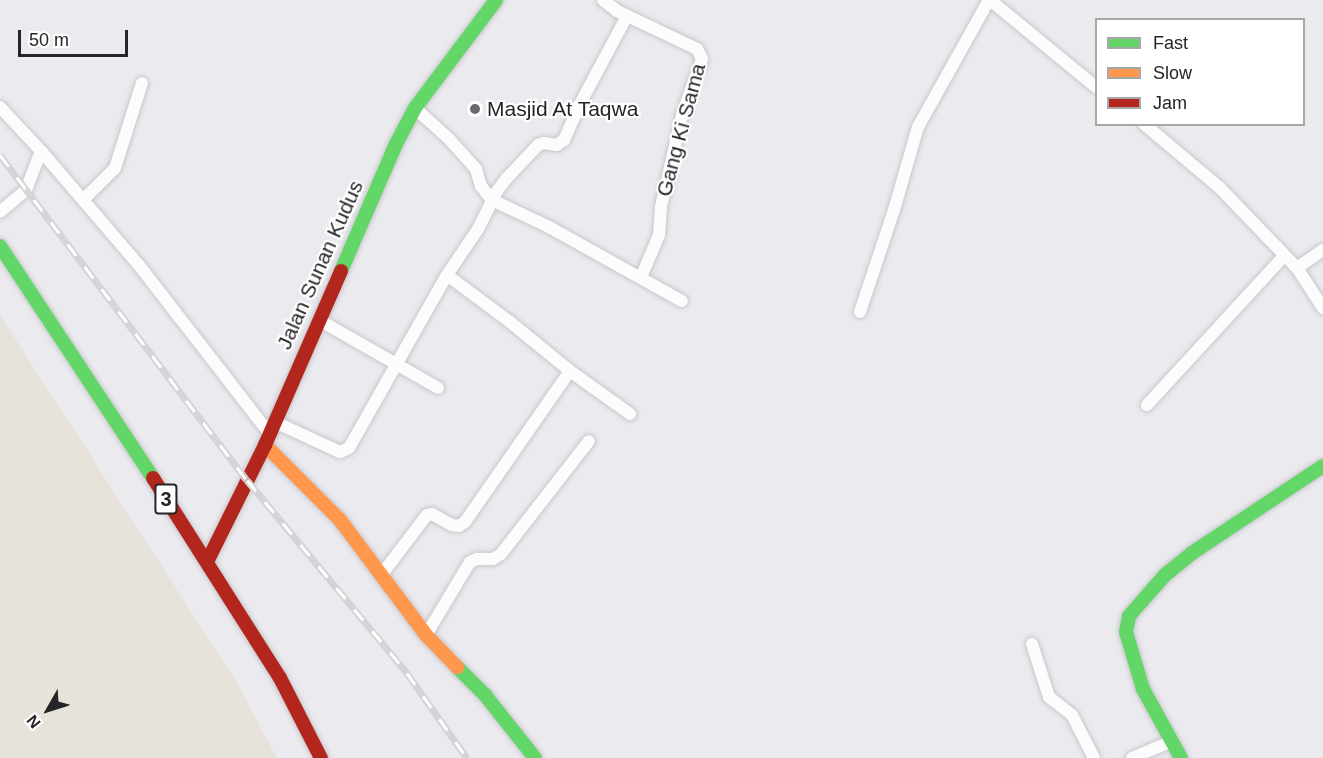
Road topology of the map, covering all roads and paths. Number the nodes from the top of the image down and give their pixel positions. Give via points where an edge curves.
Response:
1 (496, 0) edge
2 (603, 0) edge
3 (989, 0) edge
4 (627, 16) junction
5 (142, 83) dead end
6 (1095, 86) edge
7 (0, 106) edge
8 (415, 108) junction
9 (1146, 126) edge
10 (41, 151) junction
11 (84, 199) junction
12 (492, 200) junction
13 (0, 212) edge
14 (0, 246) edge
15 (1323, 250) edge
16 (1284, 256) junction
17 (1296, 268) junction
18 (447, 275) junction
19 (641, 277) junction
20 (682, 302) dead end
21 (1323, 308) edge
22 (860, 312) dead end
23 (319, 320) junction
24 (395, 363) junction
25 (570, 371) junction
26 (438, 388) dead end
27 (1147, 405) dead end
28 (630, 414) dead end
29 (270, 433) junction
30 (589, 441) dead end
31 (1323, 466) edge
32 (207, 562) junction
33 (382, 574) junction
34 (426, 635) junction
35 (1032, 644) dead end
36 (1172, 741) junction
37 (321, 758) edge
38 (535, 758) edge
39 (1094, 758) edge
40 (1132, 758) edge
41 (1181, 758) edge

1 - 8 main road, Jalan Sunan Kudus
2 - 4 street, Gang Ki Sama
3 - 6 street
3 - 22 street via 918,128
4 - 12 street via 564,140 557,145 538,145
4 - 19 street, Gang Ki Sama via 697,50 702,59 682,115 661,207 659,235
5 - 11 street via 115,168
7 - 10 street
8 - 12 street via 476,169 481,186
8 - 23 main road, Jalan Sunan Kudus
9 - 16 street via 1220,188
10 - 11 street
10 - 13 street via 26,190
11 - 29 street
12 - 18 street
12 - 19 street
14 - 32 main road, 3
15 - 17 street
16 - 17 street
16 - 27 street
17 - 21 street
18 - 24 street
18 - 25 street
19 - 20 street
23 - 24 street
23 - 29 main road, Jalan Sunan Kudus
24 - 26 street
24 - 29 street via 345,451
25 - 28 street
25 - 33 street via 465,522 452,525 427,515
29 - 32 main road, Jalan Sunan Kudus
29 - 33 main road
30 - 34 street via 501,554 470,562
31 - 36 main road via 1192,553 1165,575 1130,616 1126,632 1143,689
32 - 37 main road, 3 via 280,678
33 - 34 main road
34 - 38 main road via 485,695
35 - 39 street via 1049,697 1072,715
36 - 40 street
36 - 41 main road

